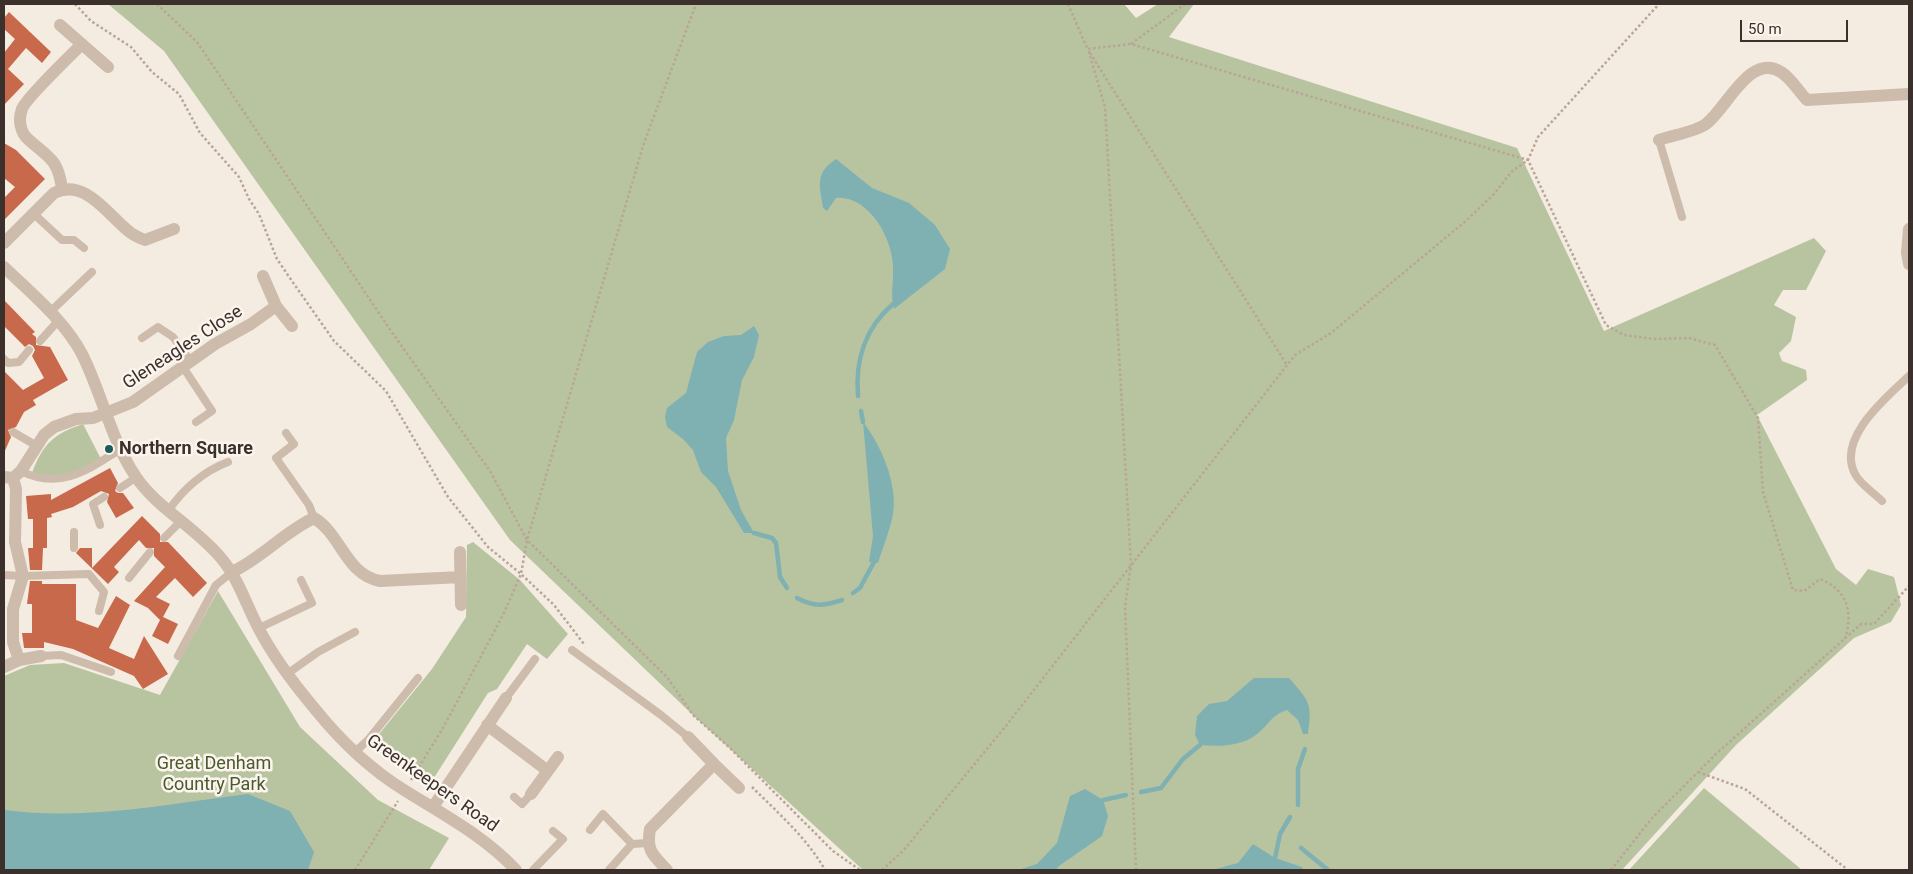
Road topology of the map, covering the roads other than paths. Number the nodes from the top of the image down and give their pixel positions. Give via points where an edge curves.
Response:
1 (60, 25) dead end
2 (82, 44) junction
3 (108, 67) dead end
4 (1909, 94) edge
5 (1659, 140) joint
6 (62, 189) junction
7 (34, 214) junction
8 (1682, 217) dead end
9 (174, 229) dead end
10 (1909, 229) edge
11 (4, 243) edge
12 (84, 248) dead end
13 (1909, 264) edge
14 (4, 267) edge
15 (92, 272) dead end
16 (263, 276) dead end
17 (276, 306) junction
18 (54, 316) junction
19 (292, 326) dead end
20 (142, 338) dead end
21 (40, 341) dead end
22 (29, 350) dead end
23 (4, 359) edge
24 (187, 364) junction
25 (1909, 376) edge
26 (106, 414) junction
27 (196, 422) dead end
28 (13, 432) dead end
29 (286, 433) dead end
30 (37, 446) junction
31 (121, 449) junction
32 (228, 462) dead end
33 (13, 475) edge
34 (137, 477) junction
35 (120, 488) dead end
36 (104, 497) dead end
37 (1882, 501) dead end
38 (169, 510) junction
39 (314, 518) junction
40 (182, 520) junction
41 (100, 525) dead end
42 (74, 532) dead end
43 (164, 538) dead end
44 (74, 548) dead end
45 (150, 552) dead end
46 (460, 552) dead end
47 (232, 572) junction
48 (4, 575) edge
49 (23, 576) junction
50 (461, 577) junction
51 (129, 578) dead end
52 (301, 580) dead end
53 (461, 605) dead end
54 (99, 611) dead end
55 (258, 628) junction
56 (355, 632) dead end
57 (572, 650) dead end
58 (41, 656) joint
59 (178, 656) dead end
60 (535, 659) dead end
61 (19, 660) junction
62 (4, 667) edge
63 (111, 672) dead end
64 (287, 674) junction
65 (418, 678) dead end
66 (506, 698) joint
67 (487, 725) junction
68 (688, 737) joint
69 (355, 752) junction
70 (558, 757) dead end
71 (714, 764) junction
72 (548, 770) junction
73 (739, 788) dead end
74 (531, 794) joint
75 (514, 797) dead end
76 (433, 807) junction
77 (590, 830) dead end
78 (553, 831) dead end
79 (648, 842) junction
80 (632, 844) junction
81 (516, 870) edge
82 (534, 870) edge
83 (609, 870) edge
84 (667, 870) edge

1 - 2 street
2 - 3 street
2 - 6 street via 22,108 20,126 27,138 60,170
4 - 5 street via 1807,100 1781,72 1767,67 1750,72 1716,115 1704,125
5 - 8 lane
6 - 7 street
6 - 9 street via 86,194 98,201 131,233 145,240
7 - 11 street
7 - 12 lane via 62,240 74,240
10 - 13 street
14 - 18 street, Greenkeepers Road
15 - 18 lane
16 - 17 street
17 - 19 street
17 - 24 street, Gleneagles Close
18 - 21 lane
18 - 26 street, Greenkeepers Road via 81,353
20 - 24 lane via 158,327 173,337
22 - 23 lane via 19,362 8,363
24 - 26 street, Gleneagles Close via 133,402
24 - 27 lane via 212,411
25 - 37 lane via 1873,410 1857,436 1850,456 1855,474
26 - 30 street, Gleneagles Close via 54,426
26 - 31 street, Greenkeepers Road
28 - 30 lane
29 - 39 lane via 294,444 276,458
30 - 33 street, Gleneagles Close
31 - 33 lane via 68,478 52,480
31 - 34 street, Greenkeepers Road
32 - 38 lane via 198,478
33 - 49 street via 16,542
34 - 35 lane
34 - 38 street, Greenkeepers Road via 151,496
36 - 41 lane via 93,504
38 - 40 street, Greenkeepers Road
39 - 47 street
39 - 50 street via 323,524 358,572 369,579
40 - 43 lane
40 - 47 street, Greenkeepers Road via 199,534
42 - 44 lane
45 - 51 lane
46 - 50 street
47 - 55 street, Greenkeepers Road
47 - 59 lane via 216,585
48 - 49 lane
49 - 54 lane via 74,569 89,574 104,592
49 - 61 street via 13,608 13,642
50 - 53 street
52 - 55 lane via 312,603
55 - 64 street, Greenkeepers Road
56 - 64 lane
57 - 68 lane
58 - 61 street
58 - 63 lane via 61,655
60 - 66 lane
61 - 62 street
64 - 69 street, Greenkeepers Road
65 - 69 lane
66 - 67 street
67 - 72 street
67 - 76 street
68 - 71 street
69 - 76 street, Greenkeepers Road via 404,790
70 - 72 street
71 - 73 street
71 - 79 street via 650,829
72 - 74 street
74 - 75 lane via 522,804
76 - 81 street, Greenkeepers Road via 483,839
77 - 80 lane via 603,814
78 - 82 lane via 562,839
79 - 80 lane
79 - 84 street via 652,854
80 - 83 lane

